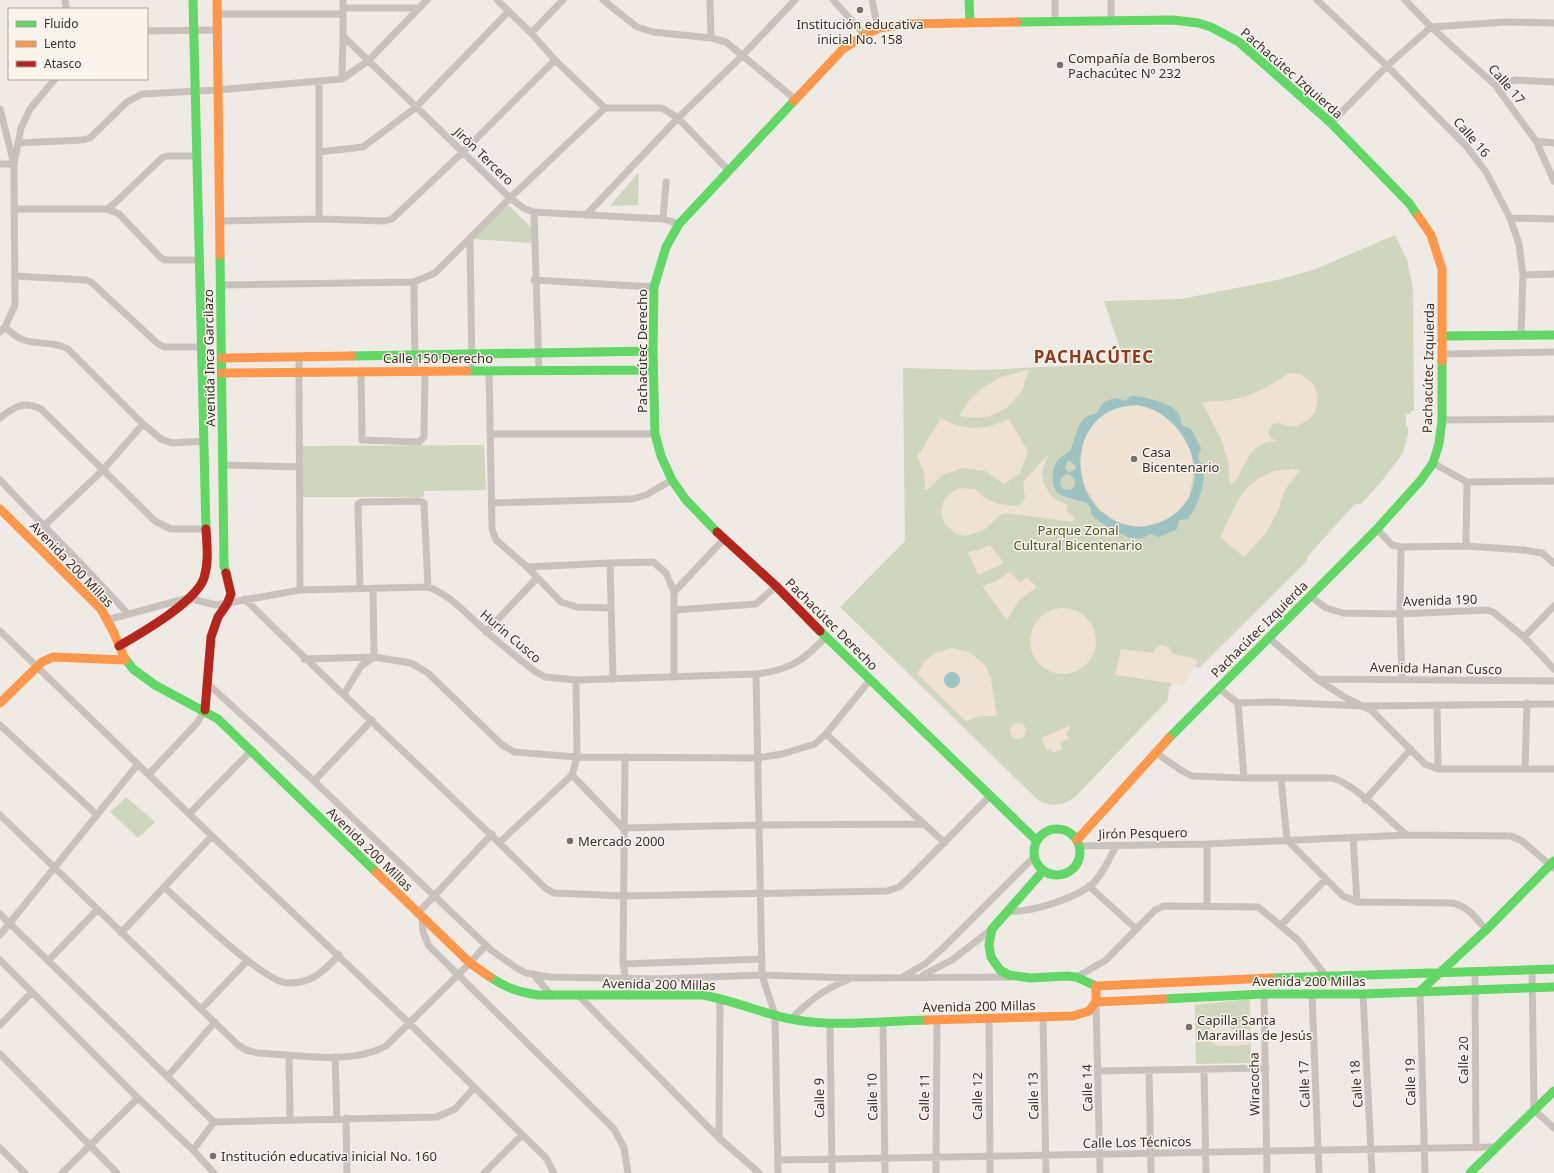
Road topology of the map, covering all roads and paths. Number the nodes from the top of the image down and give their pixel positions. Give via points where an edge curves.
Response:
1 (193, 0) edge
2 (217, 0) edge
3 (343, 0) edge
4 (427, 0) edge
5 (497, 0) edge
6 (563, 0) edge
7 (603, 0) edge
8 (710, 0) edge
9 (795, 0) edge
10 (833, 0) edge
11 (872, 0) edge
12 (969, 0) edge
13 (1055, 0) edge
14 (1111, 0) edge
15 (1318, 0) edge
16 (1405, 0) edge
17 (418, 8) junction
18 (343, 11) junction
19 (508, 12) junction
20 (217, 14) junction
21 (1111, 20) junction
22 (1055, 21) junction
23 (970, 22) junction
24 (1554, 22) edge
25 (1432, 27) junction
26 (878, 28) junction
27 (194, 30) junction
28 (218, 30) junction
29 (148, 31) edge
30 (532, 33) junction
31 (864, 34) junction
32 (343, 36) junction
33 (711, 38) junction
34 (742, 56) junction
35 (554, 60) junction
36 (368, 61) junction
37 (1387, 66) junction
38 (342, 78) junction
39 (54, 80) edge
40 (320, 81) junction
41 (1554, 82) edge
42 (1495, 85) junction
43 (218, 90) junction
44 (197, 91) junction
45 (796, 100) junction
46 (415, 108) junction
47 (605, 108) junction
48 (0, 109) edge
49 (678, 118) junction
50 (1331, 123) junction
51 (1536, 141) junction
52 (18, 143) junction
53 (1554, 143) edge
54 (319, 152) junction
55 (463, 152) junction
56 (198, 156) junction
57 (0, 164) edge
58 (14, 164) junction
59 (729, 171) junction
60 (1554, 181) edge
61 (666, 182) dead end
62 (510, 198) junction
63 (14, 209) junction
64 (107, 209) junction
65 (534, 212) junction
66 (587, 214) junction
67 (1510, 218) junction
68 (319, 219) junction
69 (663, 219) junction
70 (1554, 219) edge
71 (220, 221) junction
72 (679, 224) junction
73 (470, 238) junction
74 (200, 260) junction
75 (1554, 274) edge
76 (1523, 275) junction
77 (15, 276) junction
78 (534, 280) junction
79 (414, 282) junction
80 (221, 285) junction
81 (654, 287) junction
82 (3, 329) edge
83 (1521, 334) junction
84 (1554, 335) edge
85 (1443, 336) junction
86 (202, 347) junction
87 (653, 351) junction
88 (538, 352) junction
89 (1554, 352) edge
90 (1443, 354) junction
91 (415, 355) junction
92 (472, 355) junction
93 (299, 357) junction
94 (222, 358) junction
95 (654, 370) junction
96 (415, 371) junction
97 (425, 371) junction
98 (472, 371) junction
99 (489, 371) junction
100 (539, 371) junction
101 (299, 372) junction
102 (362, 372) junction
103 (222, 373) junction
104 (0, 418) edge
105 (1554, 419) edge
106 (1442, 420) junction
107 (143, 424) junction
108 (491, 434) junction
109 (656, 434) junction
110 (204, 442) junction
111 (1433, 463) junction
112 (223, 465) junction
113 (299, 467) junction
114 (103, 470) junction
115 (0, 480) edge
116 (672, 480) junction
117 (1554, 481) edge
118 (1467, 482) junction
119 (492, 503) junction
120 (0, 509) edge
121 (44, 526) junction
122 (206, 529) junction
123 (1377, 529) junction
124 (724, 539) junction
125 (1466, 546) junction
126 (1401, 547) junction
127 (610, 562) junction
128 (1554, 563) edge
129 (527, 567) junction
130 (536, 579) junction
131 (776, 586) junction
132 (428, 587) junction
133 (360, 589) junction
134 (373, 589) junction
135 (300, 590) junction
136 (674, 592) junction
137 (1310, 596) junction
138 (188, 598) junction
139 (244, 599) junction
140 (227, 604) junction
141 (1554, 606) edge
142 (611, 608) junction
143 (675, 610) junction
144 (128, 614) junction
145 (1400, 614) junction
146 (107, 620) junction
147 (0, 631) edge
148 (486, 632) junction
149 (826, 637) junction
150 (1524, 637) junction
151 (1269, 638) junction
152 (119, 646) junction
153 (374, 657) junction
154 (304, 659) junction
155 (125, 660) junction
156 (36, 667) junction
157 (1554, 668) edge
158 (756, 674) junction
159 (674, 678) junction
160 (613, 679) junction
161 (1317, 679) junction
162 (1402, 679) junction
163 (576, 680) junction
164 (870, 680) junction
165 (1554, 681) edge
166 (207, 683) junction
167 (1218, 688) junction
168 (344, 694) junction
169 (0, 703) edge
170 (1238, 703) junction
171 (1527, 703) junction
172 (1554, 704) edge
173 (1437, 705) junction
174 (1363, 706) junction
175 (205, 710) junction
176 (372, 720) junction
177 (0, 726) edge
178 (826, 734) junction
179 (1411, 750) junction
180 (252, 751) junction
181 (1155, 752) junction
182 (577, 757) junction
183 (625, 757) junction
184 (757, 758) junction
185 (138, 764) junction
186 (1525, 768) junction
187 (1438, 769) junction
188 (1554, 769) edge
189 (149, 774) junction
190 (572, 775) junction
191 (1244, 778) junction
192 (1281, 779) junction
193 (314, 781) junction
194 (991, 795) junction
195 (1365, 800) junction
196 (189, 814) junction
197 (0, 815) edge
198 (97, 815) junction
199 (924, 824) junction
200 (760, 825) junction
201 (623, 828) junction
202 (492, 834) junction
203 (1407, 835) junction
204 (212, 836) junction
205 (1352, 837) junction
206 (1037, 840) junction
207 (1287, 840) junction
208 (500, 842) junction
209 (945, 843) junction
210 (1078, 843) junction
211 (1207, 844) junction
212 (1116, 846) junction
213 (1034, 857) junction
214 (1553, 865) edge
215 (55, 867) junction
216 (1043, 871) junction
217 (1326, 879) junction
218 (1089, 886) junction
219 (164, 888) junction
220 (761, 894) junction
221 (433, 896) junction
222 (624, 896) junction
223 (1358, 902) junction
224 (1207, 905) junction
225 (97, 910) junction
226 (1007, 911) junction
227 (0, 914) edge
228 (419, 916) junction
229 (8, 922) junction
230 (1281, 925) junction
231 (1136, 928) junction
232 (992, 929) junction
233 (1486, 930) junction
234 (121, 933) junction
235 (0, 935) edge
236 (486, 945) junction
237 (339, 955) junction
238 (762, 959) junction
239 (0, 960) edge
240 (248, 960) junction
241 (48, 961) junction
242 (470, 963) junction
243 (623, 964) junction
244 (1532, 969) junction
245 (1554, 969) edge
246 (1475, 971) junction
247 (1441, 972) junction
248 (458, 974) junction
249 (533, 974) junction
250 (762, 975) junction
251 (1325, 975) junction
252 (1077, 976) junction
253 (919, 977) junction
254 (1012, 977) junction
255 (625, 978) junction
256 (851, 978) junction
257 (900, 978) junction
258 (1096, 986) junction
259 (1554, 987) edge
260 (1532, 988) junction
261 (1475, 989) junction
262 (1420, 991) junction
263 (32, 992) junction
264 (1264, 994) junction
265 (1312, 994) junction
266 (1362, 994) junction
267 (552, 996) junction
268 (578, 996) junction
269 (629, 996) junction
270 (720, 998) junction
271 (1096, 1002) junction
272 (201, 1009) junction
273 (775, 1015) junction
274 (1043, 1018) junction
275 (791, 1019) junction
276 (989, 1019) junction
277 (937, 1020) junction
278 (883, 1021) junction
279 (214, 1022) junction
280 (409, 1023) junction
281 (830, 1023) junction
282 (0, 1025) edge
283 (0, 1054) edge
284 (289, 1055) junction
285 (335, 1057) junction
286 (1266, 1068) junction
287 (1204, 1069) junction
288 (1149, 1070) junction
289 (1098, 1071) junction
290 (168, 1076) junction
291 (474, 1088) junction
292 (1554, 1092) edge
293 (138, 1098) junction
294 (1534, 1110) junction
295 (337, 1118) junction
296 (346, 1118) junction
297 (290, 1120) junction
298 (214, 1122) junction
299 (1554, 1128) edge
300 (522, 1135) junction
301 (720, 1138) junction
302 (89, 1145) junction
303 (1496, 1147) junction
304 (0, 1148) edge
305 (1476, 1148) junction
306 (1423, 1149) junction
307 (193, 1150) junction
308 (1372, 1150) junction
309 (1319, 1151) junction
310 (1267, 1152) junction
311 (1205, 1153) junction
312 (1151, 1154) junction
313 (1100, 1155) junction
314 (990, 1156) junction
315 (1046, 1156) junction
316 (935, 1157) junction
317 (885, 1158) junction
318 (832, 1159) junction
319 (778, 1160) junction
320 (25, 1173) edge
321 (62, 1173) edge
322 (118, 1173) edge
323 (214, 1173) edge
324 (347, 1173) edge
325 (484, 1173) edge
326 (554, 1173) edge
327 (628, 1173) edge
328 (759, 1173) edge
329 (778, 1173) edge
330 (832, 1173) edge
331 (885, 1173) edge
332 (936, 1173) edge
333 (990, 1173) edge
334 (1046, 1173) edge
335 (1100, 1173) edge
336 (1151, 1173) edge
337 (1206, 1173) edge
338 (1267, 1173) edge
339 (1319, 1173) edge
340 (1372, 1173) edge
341 (1425, 1173) edge
342 (1470, 1173) edge

1 - 27 main road, Avenida Inca Garcilazo
2 - 20 main road, Avenida Inca Garcilazo
3 - 18 street
4 - 17 street
5 - 19 street
6 - 30 street
7 - 33 street via 637,27 653,32
8 - 33 street
9 - 34 street
10 - 31 street
11 - 26 street
12 - 23 main road
13 - 22 street
14 - 21 street
15 - 37 street, Calle 16
16 - 25 street, Calle 17
17 - 18 street
17 - 36 street
18 - 20 street
18 - 32 street
19 - 30 street
19 - 46 street
20 - 28 main road, Avenida Inca Garcilazo
21 - 22 main road, Pachacútec Derecho
21 - 50 main road, Pachacútec Izquierda via 1173,20 1211,27 1239,42
22 - 23 main road, Pachacútec Derecho
23 - 26 main road, Pachacútec Derecho via 901,24
24 - 25 street
25 - 37 street
25 - 42 street, Calle 17
26 - 31 main road, Pachacútec Derecho
27 - 28 street
27 - 29 street
27 - 44 main road, Avenida Inca Garcilazo
28 - 43 main road, Avenida Inca Garcilazo
30 - 35 street
31 - 45 main road, Pachacútec Derecho via 844,49
32 - 36 street, Jirón Tercero
32 - 38 street
33 - 34 street via 726,42
34 - 45 street
34 - 49 street
35 - 47 street
35 - 55 street
36 - 38 street
36 - 46 street, Jirón Tercero
37 - 50 street
37 - 67 street, Calle 16 via 1467,147 1486,172
38 - 40 street
39 - 52 street via 25,118
40 - 43 street
40 - 54 street
41 - 42 street via 1515,80
42 - 51 street, Calle 17
43 - 44 street
43 - 71 main road, Avenida Inca Garcilazo
44 - 52 street via 135,96 90,138
44 - 56 main road, Avenida Inca Garcilazo
45 - 59 main road, Pachacútec Derecho
46 - 54 street via 363,147
46 - 55 street, Jirón Tercero
47 - 49 street via 662,108
47 - 62 street
48 - 58 street
49 - 59 street
49 - 66 street
50 - 85 main road, Pachacútec Izquierda via 1409,203 1431,235 1442,269
51 - 53 street
51 - 60 street, Calle 17
52 - 58 street
54 - 68 street
55 - 62 street, Jirón Tercero
55 - 68 street via 392,219
56 - 64 street via 162,158
56 - 74 main road, Avenida Inca Garcilazo
57 - 58 street
58 - 63 street
59 - 72 main road, Pachacútec Derecho
61 - 69 street
62 - 65 street, Jirón Tercero
62 - 73 street
63 - 64 street
63 - 77 street
64 - 74 street via 119,214 165,260
65 - 66 street, Jirón Tercero
65 - 78 street
66 - 69 street, Jirón Tercero
67 - 70 street
67 - 76 street, Calle 16 via 1519,244
68 - 71 street
69 - 72 street, Jirón Tercero
71 - 80 main road, Avenida Inca Garcilazo
72 - 81 main road, Pachacútec Derecho via 666,247
73 - 79 street via 435,273
73 - 92 street
74 - 86 main road, Avenida Inca Garcilazo
75 - 76 street
76 - 83 street, Calle 16
77 - 82 street via 15,305
77 - 86 street via 86,280 157,343 164,347
78 - 81 street
78 - 88 street
79 - 80 street
79 - 91 street
80 - 94 main road, Avenida Inca Garcilazo
81 - 87 main road, Pachacútec Derecho
82 - 107 street via 24,340 57,344 68,349
83 - 84 main road
83 - 85 main road
85 - 90 main road, Pachacútec Izquierda
86 - 110 main road, Avenida Inca Garcilazo
87 - 88 main road, Calle 150 Derecho
87 - 95 main road, Pachacútec Derecho
88 - 92 main road, Calle 150 Derecho
88 - 100 street
89 - 90 street
90 - 106 main road, Pachacútec Izquierda
91 - 92 main road, Calle 150 Derecho
91 - 93 main road, Calle 150 Derecho
91 - 96 street
92 - 98 street
93 - 94 main road, Calle 150 Derecho
93 - 101 street
94 - 103 main road, Avenida Inca Garcilazo
95 - 100 main road, Calle 150 Derecho
95 - 109 main road, Pachacútec Derecho
96 - 97 main road, Calle 150 Derecho
96 - 102 main road, Calle 150 Derecho
97 - 98 main road, Calle 150 Derecho
97 - 102 street via 424,436 418,442 362,440
98 - 99 main road, Calle 150 Derecho
99 - 100 main road, Calle 150 Derecho
99 - 108 street
101 - 102 main road, Calle 150 Derecho
101 - 103 main road, Calle 150 Derecho
101 - 113 street
103 - 112 main road, Avenida Inca Garcilazo
104 - 114 street via 17,406 25,404 41,409
105 - 106 street
106 - 111 main road, Pachacútec Izquierda
107 - 110 street via 166,442
107 - 114 street
108 - 109 street
108 - 119 street
109 - 116 main road, Pachacútec Derecho via 661,456
110 - 122 main road, Avenida Inca Garcilazo
111 - 118 street
111 - 123 main road, Pachacútec Izquierda
112 - 113 street
112 - 140 main road, Avenida Inca Garcilazo via 224,566 231,594
113 - 135 street
114 - 121 street
114 - 122 street via 155,522 171,529
115 - 121 street
116 - 119 street via 646,495 632,499
116 - 124 main road, Pachacútec Derecho via 686,500
117 - 118 street
118 - 125 street
119 - 129 street via 492,529 496,540
120 - 146 main road, Avenida 200 Millas via 101,609
121 - 144 street
122 - 138 main road, Avenida Inca Garcilazo via 207,562 203,581
123 - 126 street via 1392,545
123 - 137 main road, Pachacútec Izquierda
124 - 131 main road, Pachacútec Derecho
124 - 136 street
125 - 126 street
125 - 128 street via 1533,551 1542,553
126 - 145 street
127 - 129 street
127 - 136 street via 653,562 666,573
127 - 142 street
129 - 130 street
130 - 142 street via 561,602 577,607
130 - 148 street
131 - 143 street via 756,604
131 - 149 main road, Pachacútec Derecho
132 - 133 street via 424,503 362,502 358,504
132 - 134 street, Hurin Cusco
132 - 148 street, Hurin Cusco via 447,597
133 - 134 street, Hurin Cusco
133 - 135 street, Hurin Cusco
134 - 153 street
135 - 139 street, Hurin Cusco
136 - 143 street
137 - 145 street, Avenida 190 via 1334,612
137 - 151 main road, Pachacútec Izquierda
138 - 140 street, Hurin Cusco via 205,604
138 - 144 street
138 - 152 main road, Avenida Inca Garcilazo via 148,630
139 - 140 street, Hurin Cusco
139 - 154 street
140 - 166 main road, Avenida Inca Garcilazo via 210,636
141 - 150 street
142 - 160 street
143 - 159 street
144 - 146 street
145 - 150 street, Avenida 190 via 1488,610
145 - 162 street
146 - 152 main road, Avenida 200 Millas
147 - 156 street
148 - 163 street, Hurin Cusco via 545,677
149 - 158 street, Hurin Cusco via 809,655 790,667 776,672
149 - 164 main road, Pachacútec Derecho
150 - 157 street, Avenida 190
151 - 161 street
151 - 167 main road, Pachacútec Izquierda
152 - 155 main road, Avenida 200 Millas
153 - 154 street
153 - 168 street via 361,666
153 - 182 street via 400,660 419,666 501,744 514,752
154 - 168 street
155 - 156 main road via 53,657
155 - 175 main road, Avenida 200 Millas via 151,682
156 - 169 main road
156 - 185 street
158 - 159 street, Hurin Cusco
158 - 184 street
159 - 160 street, Hurin Cusco
160 - 163 street, Hurin Cusco
161 - 162 street, Avenida Hanan Cusco
161 - 174 street
162 - 165 street, Avenida Hanan Cusco
163 - 182 street
164 - 178 street
164 - 194 main road, Pachacútec Derecho
166 - 175 main road, Avenida Inca Garcilazo
166 - 193 street
167 - 170 street
167 - 181 main road, Pachacútec Izquierda
168 - 176 street
170 - 174 street
170 - 191 street
171 - 172 street
171 - 173 street
171 - 186 street
173 - 174 street
173 - 187 street
174 - 179 street via 1372,711
175 - 180 main road, Avenida 200 Millas
175 - 189 street via 197,723
176 - 193 street
176 - 202 street
177 - 198 street
178 - 184 street via 815,744 801,750
178 - 199 street
179 - 187 street via 1425,764
179 - 195 street
180 - 196 street
180 - 228 main road, Avenida 200 Millas
181 - 191 street via 1179,770 1192,776
181 - 210 main road, Pachacútec Izquierda
182 - 183 street
182 - 190 street
183 - 184 street
183 - 201 street
184 - 200 street
185 - 189 street
185 - 198 street
186 - 187 street
186 - 188 street
189 - 196 street
190 - 201 street
190 - 208 street
191 - 192 street
192 - 195 street via 1333,778 1347,785
192 - 207 street
193 - 221 street
194 - 206 main road, Pachacútec Derecho
194 - 209 street
195 - 203 street
196 - 204 street
197 - 215 street
198 - 215 street
199 - 200 street
199 - 209 street
200 - 201 street
200 - 220 street
201 - 222 street
202 - 208 street
202 - 221 street
203 - 205 street, Jirón Pesquero
203 - 214 street, Jirón Pesquero via 1511,836 1522,841
204 - 219 street
204 - 237 street
205 - 207 street, Jirón Pesquero
205 - 223 street
206 - 210 main road via 1053,829 1067,831
206 - 213 main road
207 - 211 street, Jirón Pesquero
207 - 217 street
208 - 222 street via 545,888 554,893
209 - 220 street via 899,887 887,891
210 - 212 street, Jirón Pesquero
210 - 216 main road via 1080,853 1077,865 1067,873 1055,875
211 - 212 street, Jirón Pesquero
211 - 224 street
212 - 218 street
213 - 216 main road
213 - 257 street via 943,948 911,974
214 - 233 main road
215 - 225 street
215 - 229 street
216 - 226 main road
217 - 223 street via 1343,896
217 - 230 street
218 - 226 street via 1058,902 1018,912
218 - 231 street
219 - 234 street
219 - 240 street
220 - 222 street
220 - 238 street
221 - 228 street
221 - 236 street
222 - 243 street
223 - 233 street via 1452,902 1468,909
224 - 230 street via 1258,907
224 - 231 street via 1164,906 1155,910
225 - 234 street
225 - 241 street
226 - 232 main road
227 - 229 street
228 - 242 main road, Avenida 200 Millas
228 - 248 street via 428,946
229 - 235 street
229 - 241 street
230 - 251 street via 1298,940
231 - 252 street via 1106,960
232 - 253 street via 952,960
232 - 254 main road via 988,941 990,955 999,969
233 - 247 main road
234 - 272 street
236 - 242 street
236 - 249 street via 515,967
237 - 240 street via 316,977 287,983 268,976
237 - 280 street
238 - 243 street
238 - 250 street
239 - 263 street
240 - 272 street
241 - 290 street
242 - 248 street
242 - 267 main road, Avenida 200 Millas via 488,977 510,988 528,994
243 - 255 street
244 - 245 main road
244 - 246 main road
244 - 260 street
246 - 247 main road
246 - 261 street, Calle 20
247 - 251 main road
247 - 262 main road
248 - 280 street
248 - 327 street via 614,1129 624,1148
249 - 255 street
249 - 267 street
250 - 255 street
250 - 256 street
250 - 273 street
251 - 258 main road
252 - 254 main road
252 - 258 main road
253 - 254 street
253 - 257 street
255 - 269 street
256 - 257 street
256 - 275 street via 831,986 811,999
258 - 271 main road
259 - 260 main road, Avenida 200 Millas
260 - 261 main road, Avenida 200 Millas
260 - 294 street
261 - 262 main road, Avenida 200 Millas
261 - 305 street, Calle 20
262 - 266 main road, Avenida 200 Millas
262 - 306 street, Calle 19
263 - 282 street
263 - 293 street
264 - 265 main road, Avenida 200 Millas
264 - 271 main road, Avenida 200 Millas
264 - 286 street, Wiracocha
265 - 266 main road, Avenida 200 Millas
265 - 309 street, Calle 17
266 - 308 street, Calle 18
267 - 268 main road, Avenida 200 Millas
268 - 269 main road, Avenida 200 Millas
268 - 301 street
269 - 270 main road, Avenida 200 Millas via 702,995
270 - 273 main road, Avenida 200 Millas
270 - 301 street
271 - 274 main road, Avenida 200 Millas via 1089,1011 1082,1014
271 - 289 street, Calle 14
272 - 279 street
273 - 275 main road, Avenida 200 Millas
273 - 319 street
274 - 276 main road, Avenida 200 Millas
274 - 315 street, Calle 13
275 - 281 main road, Avenida 200 Millas
276 - 277 main road, Avenida 200 Millas
276 - 314 street, Calle 12
277 - 278 main road, Avenida 200 Millas
277 - 316 street, Calle 11
278 - 281 main road, Avenida 200 Millas
278 - 317 street, Calle 10
279 - 284 street via 246,1050
279 - 290 street
280 - 285 street via 386,1046 377,1050
280 - 291 street
281 - 318 street, Calle 9
283 - 302 street
284 - 285 street
284 - 297 street
285 - 295 street
286 - 287 street
286 - 310 street, Wiracocha
287 - 288 street
287 - 311 street
288 - 289 street
288 - 312 street
289 - 313 street, Calle 14
290 - 298 street
291 - 296 street via 455,1109 437,1117
291 - 300 street
292 - 294 main road
293 - 302 street
293 - 307 street
294 - 299 street
294 - 303 main road
295 - 296 street
295 - 297 street
296 - 324 street
297 - 298 street
298 - 307 street
300 - 325 street
300 - 326 street via 546,1158
301 - 328 street
302 - 321 street
302 - 322 street
303 - 305 street, Calle Los Técnicos
303 - 342 main road
304 - 320 street
305 - 306 street, Calle Los Técnicos
306 - 308 street, Calle Los Técnicos
306 - 341 street, Calle 19
307 - 323 street
308 - 309 street, Calle Los Técnicos
308 - 340 street, Calle 18
309 - 310 street, Calle Los Técnicos
309 - 339 street, Calle 17
310 - 311 street, Calle Los Técnicos
310 - 338 street, Wiracocha
311 - 312 street, Calle Los Técnicos
311 - 337 street
312 - 313 street, Calle Los Técnicos
312 - 336 street
313 - 315 street, Calle Los Técnicos
313 - 335 street, Calle 14
314 - 315 street, Calle Los Técnicos
314 - 316 street, Calle Los Técnicos
314 - 333 street, Calle 12
315 - 334 street, Calle 13
316 - 317 street, Calle Los Técnicos
316 - 332 street, Calle 11
317 - 318 street, Calle Los Técnicos
317 - 331 street, Calle 10
318 - 319 street, Calle Los Técnicos
318 - 330 street, Calle 9
319 - 329 street

